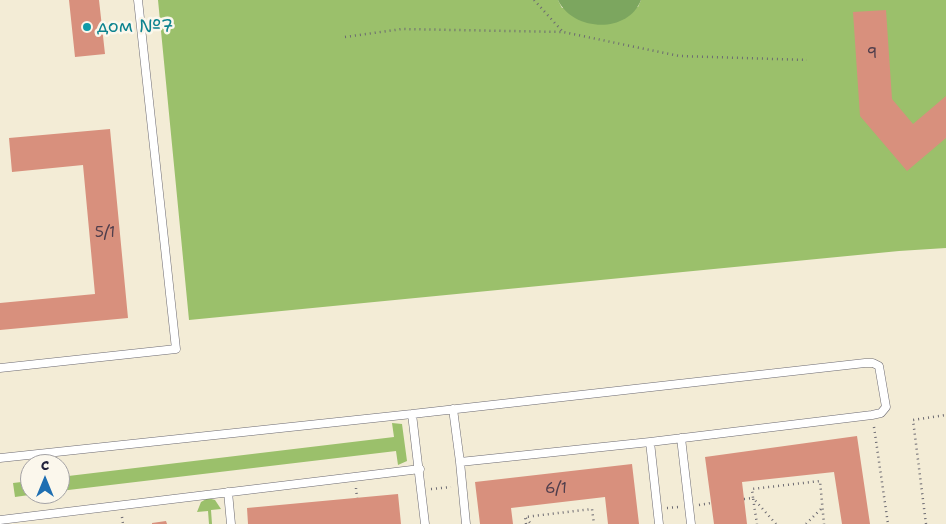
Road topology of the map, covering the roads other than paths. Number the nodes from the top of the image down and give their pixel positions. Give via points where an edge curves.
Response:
1 (138, 0) edge
2 (0, 368) edge
3 (453, 409) junction
4 (412, 414) junction
5 (681, 438) junction
6 (650, 442) junction
7 (0, 458) edge
8 (460, 462) junction
9 (420, 469) junction
10 (228, 492) junction
11 (0, 520) edge
12 (231, 524) edge
13 (425, 524) edge
14 (466, 524) edge
15 (659, 524) edge
16 (691, 524) edge

1 - 2 lane via 176,349
3 - 4 lane
3 - 5 lane via 865,363 879,366 886,407 881,413
3 - 8 lane
4 - 7 lane
4 - 9 lane
5 - 6 lane
5 - 16 lane
6 - 8 lane
6 - 15 lane
8 - 14 lane
9 - 10 lane
9 - 13 lane
10 - 11 lane
10 - 12 lane

